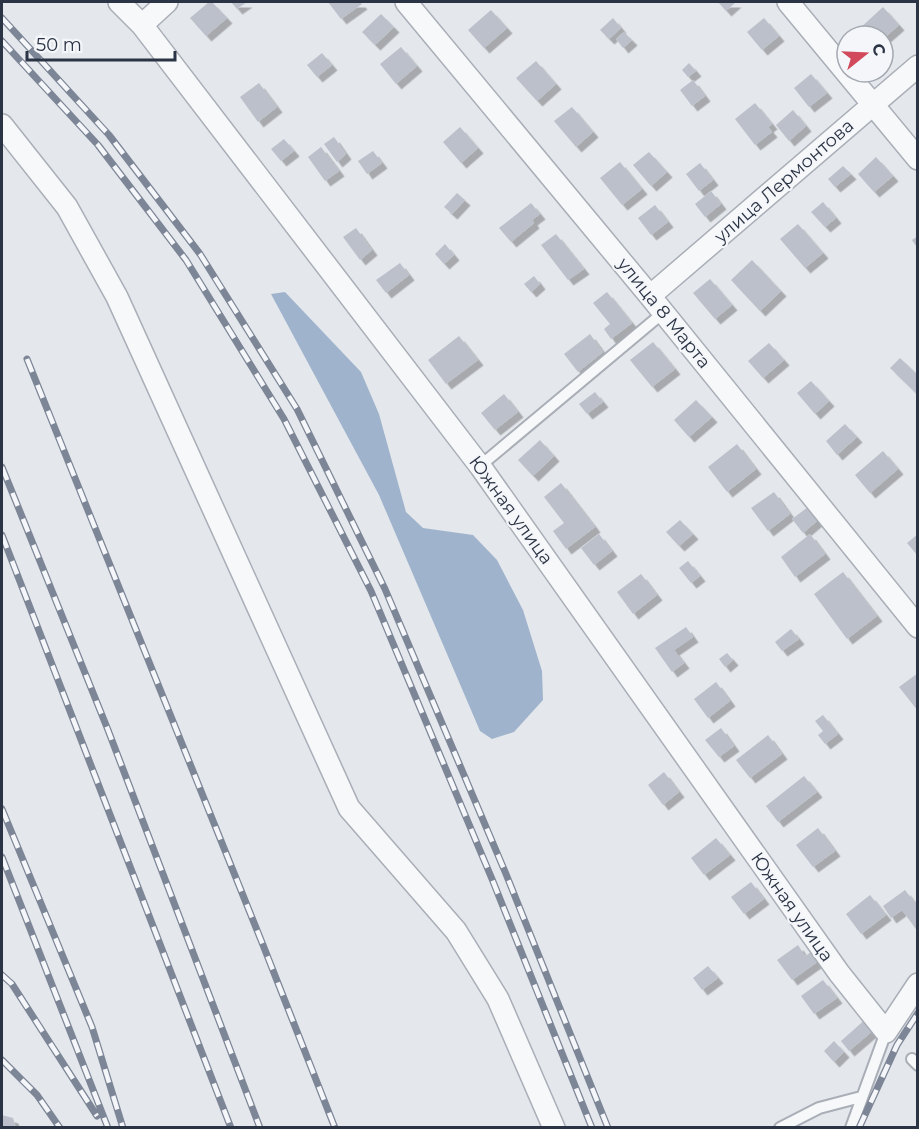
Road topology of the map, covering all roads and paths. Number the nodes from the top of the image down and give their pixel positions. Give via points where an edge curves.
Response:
1 (119, 2) edge
2 (167, 2) edge
3 (406, 2) edge
4 (788, 2) edge
5 (142, 25) junction
6 (918, 66) edge
7 (872, 105) junction
8 (2, 125) edge
9 (918, 159) edge
10 (650, 296) junction
11 (664, 312) junction
12 (480, 466) junction
13 (918, 627) edge
14 (918, 984) edge
15 (886, 1032) junction
16 (861, 1097) junction
17 (555, 1128) edge
18 (780, 1128) edge
19 (851, 1128) edge

1 - 5 street, Южная улица
2 - 5 street
3 - 10 street, улица 8 Марта
4 - 7 street
5 - 12 street, Южная улица
6 - 7 street, улица Лермонтова
7 - 9 street
7 - 10 street, улица Лермонтова
8 - 17 street via 67,207 117,297 349,808 456,931 498,999
10 - 11 street, улица 8 Марта
11 - 12 lane
11 - 13 street, улица 8 Марта
12 - 15 street, Южная улица via 838,973
14 - 15 street
15 - 16 lane
16 - 18 lane via 819,1108
16 - 19 lane

